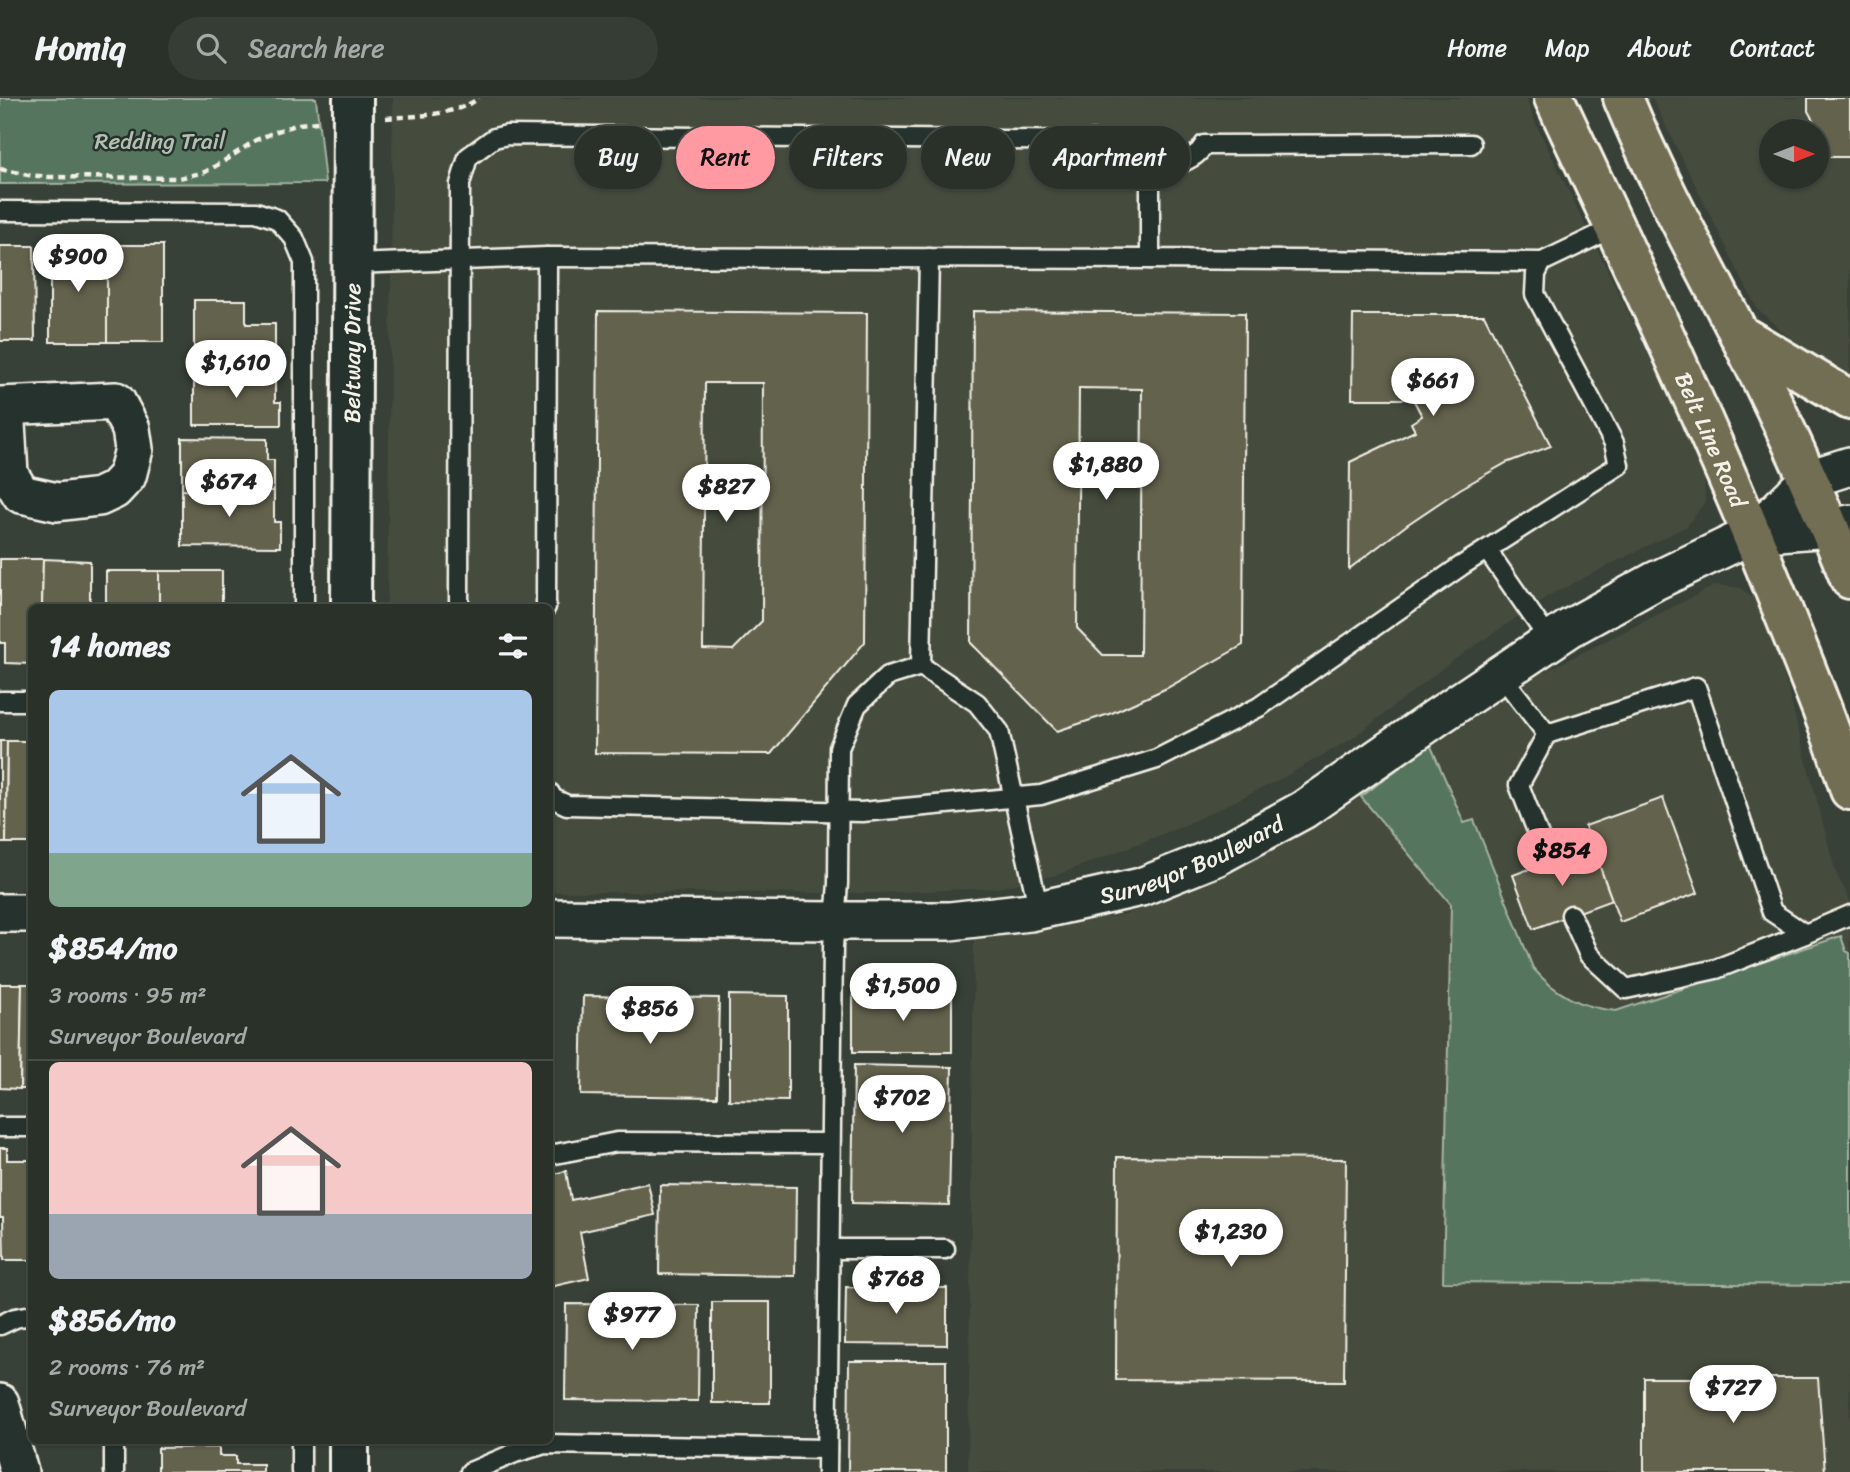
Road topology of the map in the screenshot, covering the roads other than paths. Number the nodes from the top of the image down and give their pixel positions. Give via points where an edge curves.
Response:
1 (1554, 98) edge
2 (1623, 98) edge
3 (339, 110) edge
4 (1029, 140) edge
5 (1471, 144) dead end
6 (1190, 159) edge
7 (1150, 189) edge
8 (0, 211) edge
9 (1615, 227) junction
10 (547, 257) junction
11 (929, 258) junction
12 (1150, 259) junction
13 (461, 261) junction
14 (1542, 262) junction
15 (352, 264) junction
16 (1739, 334) junction
17 (1850, 400) edge
18 (1850, 466) edge
19 (1809, 479) junction
20 (1840, 526) edge
21 (1753, 534) junction
22 (1487, 550) junction
23 (1850, 579) edge
24 (304, 604) edge
25 (351, 604) edge
26 (458, 604) edge
27 (546, 604) edge
28 (1550, 641) junction
29 (921, 666) junction
30 (1500, 674) junction
31 (0, 701) edge
32 (28, 701) edge
33 (1547, 734) junction
34 (1850, 790) edge
35 (1014, 797) junction
36 (558, 806) edge
37 (840, 811) junction
38 (1549, 862) dead end
39 (1039, 911) junction
40 (0, 913) edge
41 (28, 913) edge
42 (1571, 915) dead end
43 (1850, 915) edge
44 (553, 918) edge
45 (834, 921) junction
46 (1805, 934) junction
47 (0, 1127) edge
48 (28, 1127) edge
49 (830, 1143) junction
50 (553, 1155) edge
51 (829, 1249) junction
52 (945, 1249) dead end
53 (28, 1316) edge
54 (0, 1325) edge
55 (0, 1403) edge
56 (114, 1444) edge
57 (301, 1444) edge
58 (349, 1444) edge
59 (827, 1449) junction
60 (19, 1472) edge
61 (114, 1472) edge
62 (301, 1472) edge
63 (349, 1472) edge
64 (470, 1472) edge
65 (827, 1472) edge

1 - 9 main road, Belt Line Road
2 - 16 main road via 1642,145
3 - 15 street, Beltway Drive
4 - 13 lane via 507,135 494,138 468,157 460,184
5 - 6 lane via 1204,145
7 - 12 lane
8 - 24 lane via 256,212 277,219 294,238 304,262
9 - 14 lane
9 - 21 main road, Belt Line Road
10 - 11 lane
10 - 13 lane
10 - 27 lane
11 - 12 lane
11 - 29 lane
12 - 14 lane
13 - 15 lane
13 - 26 lane
14 - 22 lane via 1535,295 1614,443 1619,465
15 - 25 street, Beltway Drive
16 - 17 main road
16 - 19 main road
18 - 19 street, Surveyor Boulevard
19 - 20 main road
19 - 21 street, Surveyor Boulevard
20 - 21 street, Surveyor Boulevard
20 - 23 main road
21 - 28 street, Surveyor Boulevard via 1656,581
21 - 34 main road, Belt Line Road
22 - 28 lane
22 - 35 lane via 1259,707 1157,759 1041,795
28 - 30 street, Surveyor Boulevard
29 - 35 lane via 977,703 999,731
29 - 37 lane via 888,676 857,705 839,748
30 - 33 lane
30 - 39 street, Surveyor Boulevard via 1303,810 1216,857 1141,887
31 - 32 lane
33 - 38 lane via 1519,785
33 - 46 lane via 1696,687 1772,912
35 - 37 lane
35 - 39 lane
36 - 37 lane
37 - 45 lane
39 - 45 street, Surveyor Boulevard via 950,921
40 - 41 street
42 - 46 lane via 1589,955 1626,989 1716,969
43 - 46 lane
44 - 45 street, Surveyor Boulevard
45 - 49 lane
47 - 48 lane
49 - 50 lane via 617,1142
49 - 51 lane
51 - 52 lane
51 - 59 lane
53 - 54 lane
55 - 60 street
56 - 61 lane
57 - 62 lane
58 - 63 street
59 - 64 lane via 545,1444
59 - 65 lane

